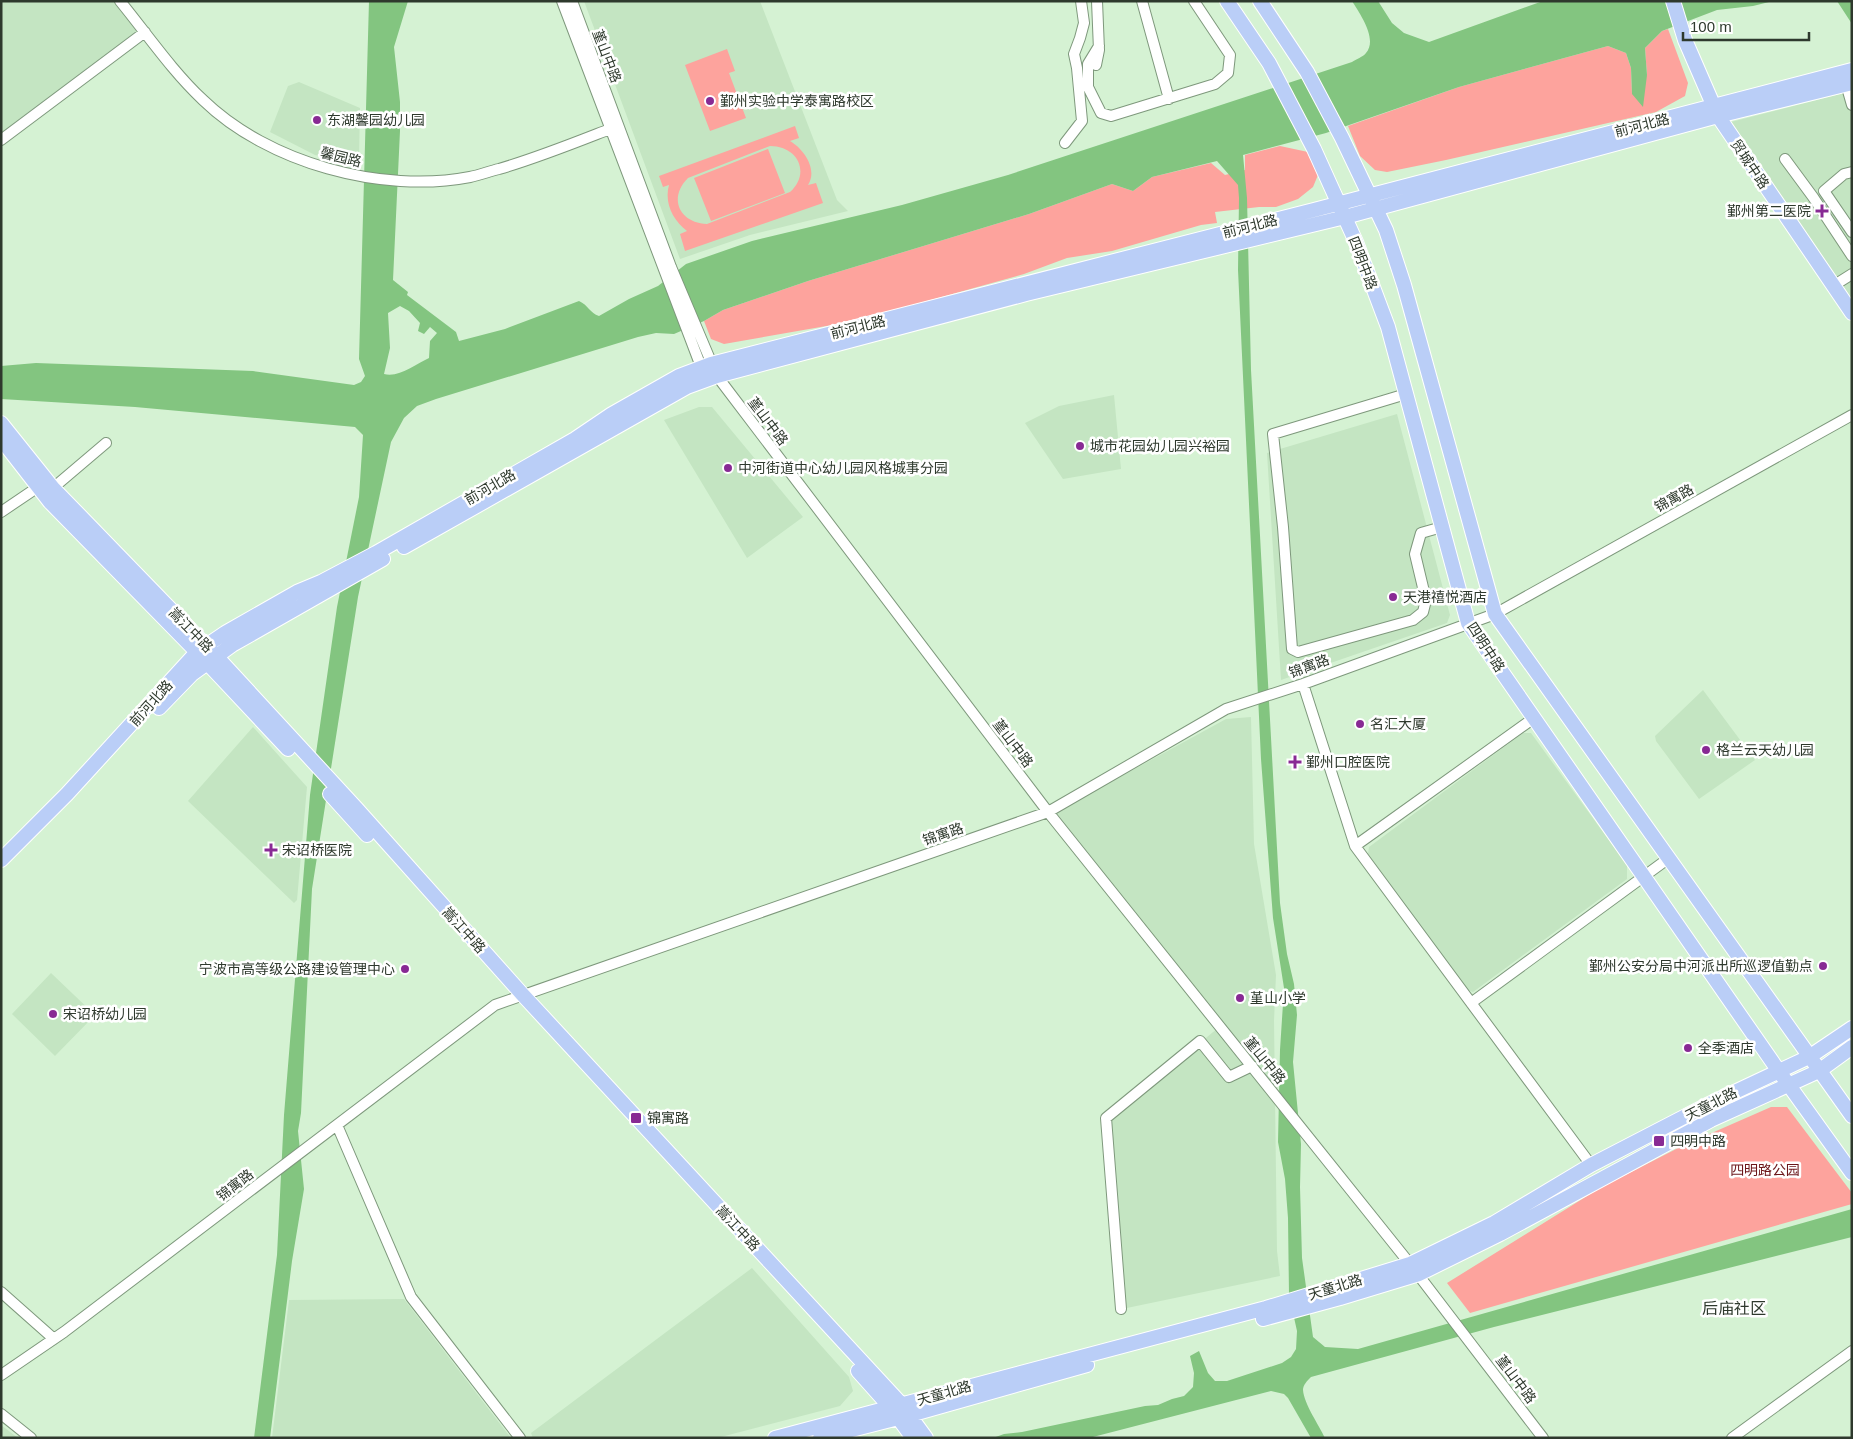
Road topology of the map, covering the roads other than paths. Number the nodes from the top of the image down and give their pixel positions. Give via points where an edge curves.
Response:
1 (120, 1) edge
2 (562, 1) edge
3 (572, 1) edge
4 (1081, 1) edge
5 (1097, 1) edge
6 (1142, 1) edge
7 (1194, 1) edge
8 (1227, 1) edge
9 (1260, 1) edge
10 (1673, 1) edge
11 (145, 32) junction
12 (1099, 46) junction
13 (1096, 65) dead end
14 (1852, 70) edge
15 (1849, 83) edge
16 (1168, 99) junction
17 (1852, 105) edge
18 (1715, 111) junction
19 (610, 129) junction
20 (1, 140) edge
21 (1066, 142) dead end
22 (1785, 159) dead end
23 (1852, 172) edge
24 (1824, 191) junction
25 (1369, 196) junction
26 (1813, 197) junction
27 (1339, 204) junction
28 (1375, 209) junction
29 (1345, 217) junction
30 (1267, 229) junction
31 (1852, 232) edge
32 (1852, 256) edge
33 (667, 269) junction
34 (1852, 274) edge
35 (1833, 286) junction
36 (1852, 313) edge
37 (709, 372) junction
38 (1406, 394) junction
39 (1852, 415) edge
40 (1, 422) edge
41 (1, 439) edge
42 (106, 443) dead end
43 (46, 485) junction
44 (1, 512) edge
45 (1442, 527) junction
46 (1495, 614) junction
47 (1468, 623) junction
48 (206, 655) junction
49 (1302, 684) junction
50 (1534, 718) junction
51 (1048, 812) junction
52 (1355, 846) junction
53 (1669, 858) junction
54 (1, 860) edge
55 (1, 870) edge
56 (1644, 876) junction
57 (519, 996) junction
58 (1471, 1003) junction
59 (1852, 1028) edge
60 (1852, 1047) edge
61 (1809, 1057) junction
62 (1252, 1066) junction
63 (1778, 1070) junction
64 (1819, 1071) junction
65 (1789, 1085) junction
66 (1852, 1116) edge
67 (337, 1125) junction
68 (1591, 1165) junction
69 (1852, 1173) edge
70 (1414, 1269) junction
71 (1, 1292) edge
72 (1317, 1298) junction
73 (1121, 1309) dead end
74 (54, 1339) junction
75 (1852, 1351) edge
76 (1, 1375) edge
77 (901, 1412) junction
78 (1, 1414) edge
79 (31, 1438) edge
80 (520, 1438) edge
81 (775, 1438) edge
82 (820, 1438) edge
83 (913, 1438) edge
84 (926, 1438) edge
85 (1543, 1438) edge
86 (1732, 1438) edge

1 - 11 street, 馨园路
2 - 19 street, 堇山中路
3 - 33 street, 堇山中路
4 - 21 street via 1084,23 1074,54 1082,121
5 - 12 street
6 - 16 street
7 - 16 street via 1230,55 1228,73 1215,84
8 - 27 main road, 四明中路 via 1269,63
9 - 25 main road, 四明中路 via 1307,72
10 - 18 main road, 贸城中路 via 1685,40
11 - 19 street, 馨园路 via 203,101 241,130 293,157 354,176 421,182 470,177
11 - 20 street
12 - 13 street
12 - 16 street via 1088,64 1088,87 1101,113 1111,116
14 - 18 main road, 前河北路
15 - 17 street
15 - 18 main road, 前河北路
18 - 25 main road, 前河北路
18 - 28 main road, 前河北路
18 - 35 main road, 贸城中路
19 - 33 street, 堇山中路
22 - 26 street
23 - 24 street via 1844,174
24 - 26 street
24 - 31 street
25 - 27 main road, 前河北路
25 - 28 main road, 四明中路
26 - 32 street
27 - 29 main road, 四明中路
27 - 30 main road, 前河北路
28 - 29 main road, 前河北路
28 - 46 main road, 四明中路 via 1386,230 1404,285
29 - 30 main road, 前河北路
29 - 38 main road, 四明中路 via 1388,328
30 - 37 main road, 前河北路 via 1026,294
33 - 37 street, 堇山中路
34 - 35 street
35 - 36 main road, 贸城中路
37 - 48 main road, 前河北路
37 - 51 street, 堇山中路
38 - 45 main road, 四明中路
38 - 45 street via 1273,434 1292,649 1298,652 1308,650 1413,620 1423,612 1426,600 1415,554 1421,533
39 - 46 street, 锦寓路
40 - 43 main road, 嵩江中路
41 - 43 main road, 嵩江中路
42 - 43 street
43 - 44 street
43 - 48 main road, 嵩江中路 via 50,502
45 - 47 main road, 四明中路
46 - 47 street, 锦寓路
46 - 53 main road, 四明中路
47 - 49 street, 锦寓路
47 - 50 main road, 四明中路
48 - 54 main road, 前河北路
48 - 55 main road, 前河北路 via 192,674 74,799
48 - 57 main road, 嵩江中路
49 - 51 street, 锦寓路 via 1226,709
49 - 52 street
50 - 52 street
50 - 56 main road, 四明中路
51 - 57 street, 锦寓路
51 - 62 street, 堇山中路
52 - 58 street
53 - 56 street
53 - 61 main road, 四明中路
56 - 58 street
56 - 63 main road, 四明中路
57 - 67 street, 锦寓路 via 495,1005
57 - 77 main road, 嵩江中路
58 - 68 street
59 - 61 main road, 天童北路
60 - 64 main road
61 - 63 main road, 天童北路
61 - 64 main road, 四明中路
62 - 70 street, 堇山中路
62 - 73 street via 1229,1077 1200,1041 1106,1118
63 - 65 main road, 四明中路
63 - 68 main road, 天童北路
64 - 65 main road
64 - 66 main road, 四明中路
65 - 69 main road, 四明中路
65 - 70 main road via 1711,1120 1500,1234
67 - 74 street, 锦寓路
67 - 80 street via 411,1297
68 - 70 main road, 天童北路
70 - 72 main road, 天童北路
70 - 85 street, 堇山中路
71 - 74 street
72 - 77 main road, 天童北路 via 1266,1308
72 - 77 main road via 1281,1314
74 - 76 street, 锦寓路
75 - 86 street
77 - 81 main road, 天童北路
77 - 82 main road
77 - 83 main road, 嵩江中路
77 - 84 main road, 嵩江中路
78 - 79 street

